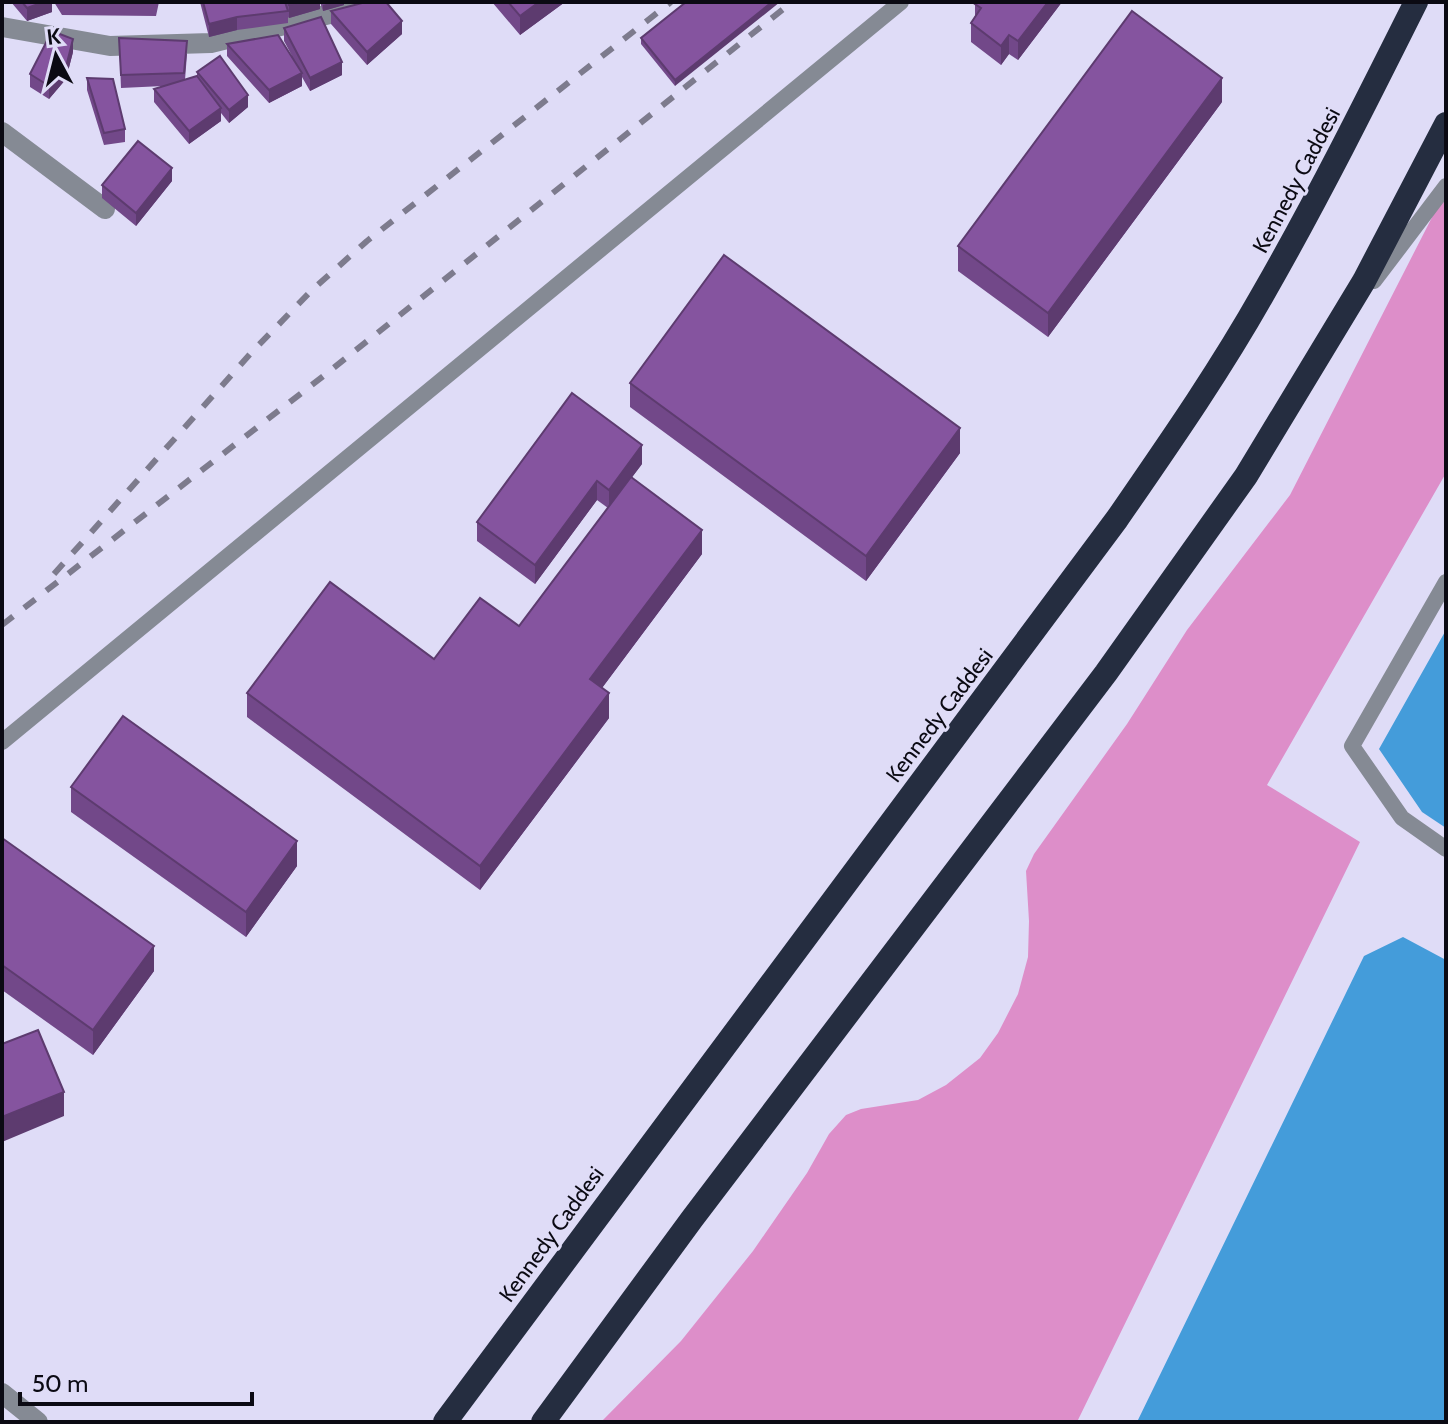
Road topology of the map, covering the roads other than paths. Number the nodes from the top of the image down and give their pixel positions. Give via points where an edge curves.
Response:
1 (379, 2) edge
2 (901, 2) edge
3 (1416, 2) edge
4 (2, 27) edge
5 (1446, 124) edge
6 (2, 132) edge
7 (1446, 186) edge
8 (105, 209) dead end
9 (1330, 339) junction
10 (1446, 582) edge
11 (2, 742) edge
12 (1446, 849) edge
13 (2, 1393) edge
14 (38, 1422) edge
15 (445, 1422) edge
16 (543, 1422) edge

1 - 4 street via 211,43 110,46
2 - 11 lane
3 - 15 highway, Kennedy Caddesi via 1262,297 1178,431
5 - 9 highway
6 - 8 street
7 - 9 lane
9 - 16 highway via 1246,476 1106,673
10 - 12 lane via 1352,746 1402,818
13 - 14 street

